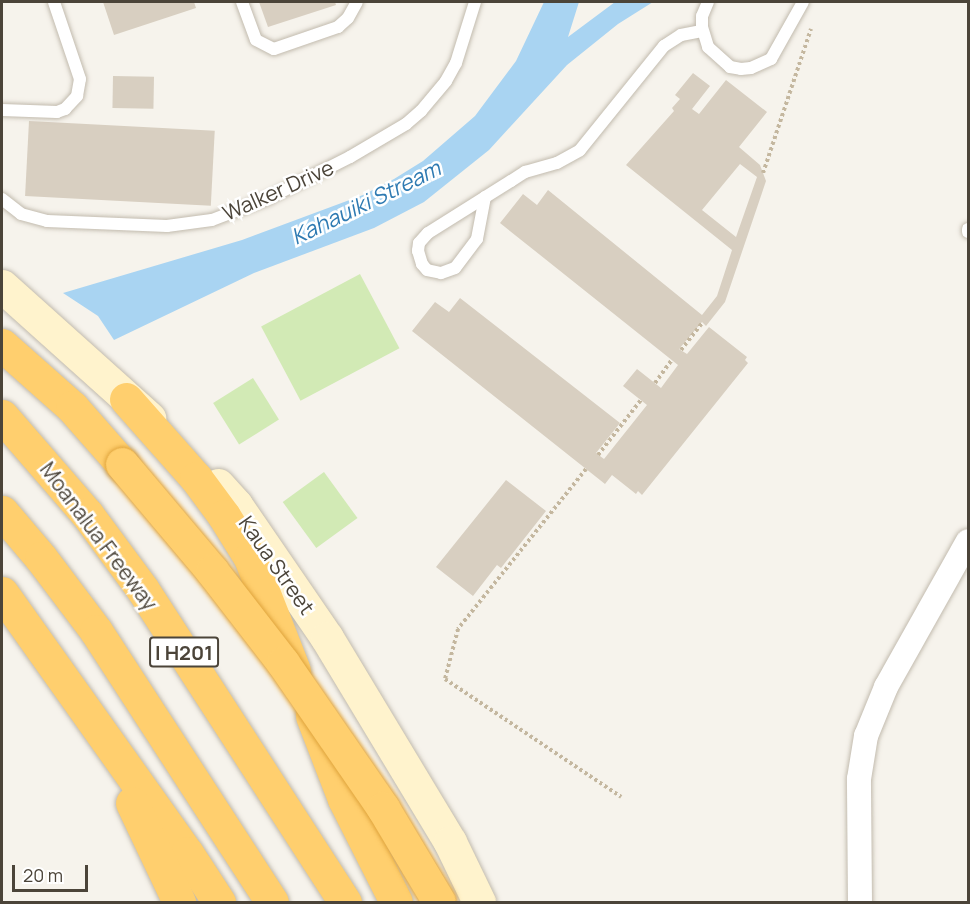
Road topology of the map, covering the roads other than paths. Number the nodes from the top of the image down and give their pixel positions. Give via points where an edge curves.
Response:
1 (54, 2) edge
2 (243, 2) edge
3 (357, 2) edge
4 (475, 2) edge
5 (708, 2) edge
6 (803, 2) edge
7 (702, 31) junction
8 (2, 110) edge
9 (485, 197) junction
10 (2, 199) edge
11 (2, 286) edge
12 (2, 345) edge
13 (126, 399) junction
14 (2, 416) edge
15 (2, 512) edge
16 (969, 541) edge
17 (2, 593) edge
18 (86, 710) junction
19 (179, 903) edge
20 (219, 903) edge
21 (272, 903) edge
22 (345, 903) edge
23 (396, 903) edge
24 (439, 903) edge
25 (479, 903) edge
26 (860, 903) edge

1 - 8 lane via 80,79 77,96 57,112
2 - 3 lane via 256,40 274,49 338,27
4 - 10 lane, Walker Drive via 456,63 421,111 350,157 269,198 212,220 167,225 47,221 21,214
5 - 7 lane via 702,16
6 - 7 lane via 771,59 751,68 730,67 708,46
7 - 9 lane via 681,35 664,46 580,150 557,163 525,172
9 - 9 lane via 423,237 418,258 427,270 448,272 461,261 480,231
11 - 13 street, Kaua Street
12 - 24 highway, bridge via 72,407 213,571 283,663 383,808
13 - 23 highway via 196,478 250,558 344,799
13 - 25 street, Kaua Street via 186,450 236,505 374,714 450,842
14 - 22 highway, Moanalua Freeway / I H201 via 87,513 143,590
15 - 21 highway, I H201 via 96,631
16 - 26 street via 886,687 866,736 859,779
17 - 18 highway
18 - 19 highway
18 - 20 highway

